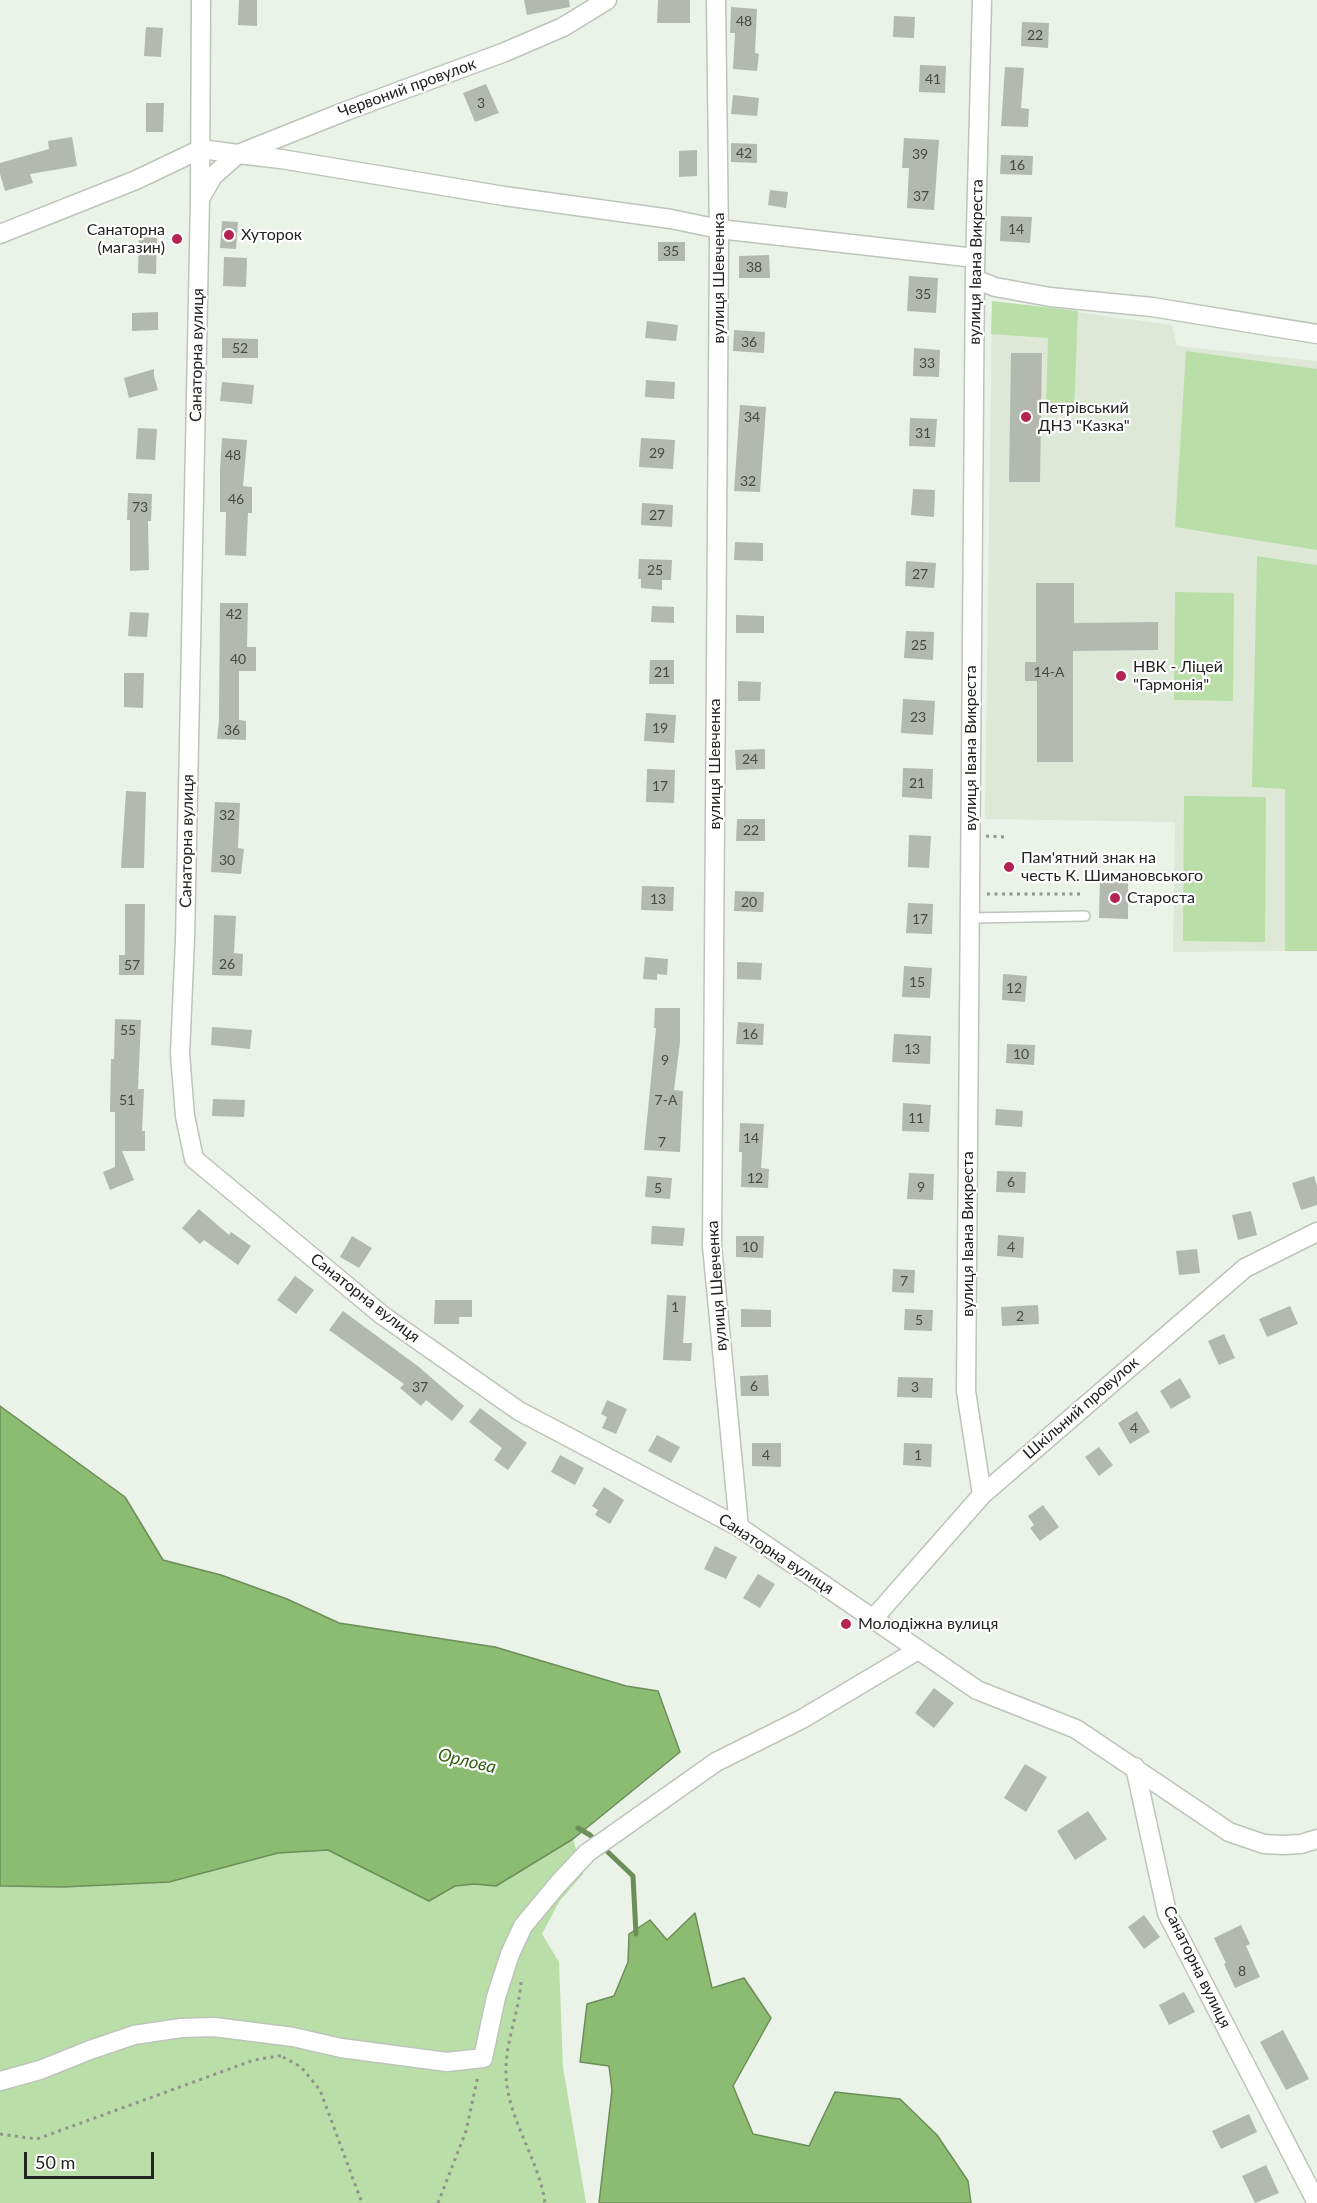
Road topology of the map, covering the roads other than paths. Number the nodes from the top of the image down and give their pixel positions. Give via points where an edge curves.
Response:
1 (201, 0) edge
2 (607, 0) edge
3 (716, 0) edge
4 (982, 0) edge
5 (201, 150) junction
6 (238, 154) junction
7 (200, 199) junction
8 (719, 229) junction
9 (0, 234) edge
10 (975, 258) junction
11 (975, 279) junction
12 (1317, 334) edge
13 (1085, 916) dead end
14 (970, 918) junction
15 (1317, 1232) edge
16 (982, 1495) junction
17 (739, 1527) junction
18 (873, 1619) junction
19 (918, 1650) junction
20 (1135, 1767) junction
21 (1317, 1839) edge
22 (0, 2081) edge
23 (1317, 2203) edge

1 - 5 street, Санаторна вулиця
2 - 6 street, Червоний провулок via 563,27 505,52
3 - 8 street, вулиця Шевченка
4 - 10 street, вулиця Івана Викреста
5 - 6 street, Червоний провулок
5 - 7 street, Санаторна вулиця
5 - 9 street
6 - 7 street via 213,176
6 - 8 street
7 - 17 street, Санаторна вулиця via 180,1054 185,1116 194,1159 382,1315 519,1411
8 - 10 street
8 - 17 street, вулиця Шевченка via 712,1246
10 - 11 street, вулиця Івана Викреста
11 - 12 street via 995,287 1050,297 1152,307
11 - 14 street, вулиця Івана Викреста
13 - 14 lane
14 - 16 street, вулиця Івана Викреста via 966,1391
15 - 16 street, Шкільний провулок via 1245,1268
16 - 18 street, Шкільний провулок
17 - 18 street, Санаторна вулиця
18 - 19 street, Санаторна вулиця
19 - 20 street, Санаторна вулиця via 977,1690 1076,1729
19 - 22 street via 802,1719 716,1762 587,1853 523,1926 496,1997 483,2058 447,2062 340,2048 293,2037 214,2027 181,2028 134,2035
20 - 21 street via 1221,1827 1246,1839 1283,1845
20 - 23 street, Санаторна вулиця via 1167,1913

